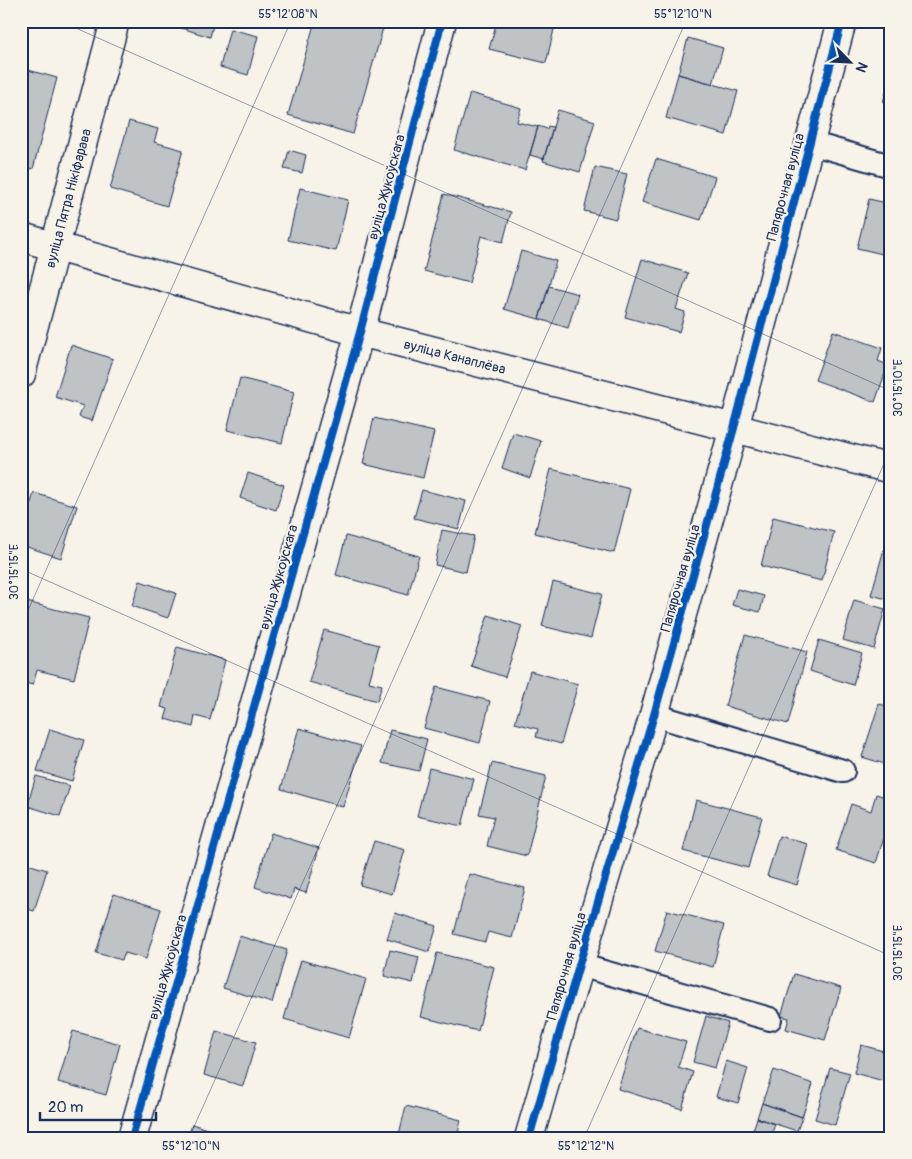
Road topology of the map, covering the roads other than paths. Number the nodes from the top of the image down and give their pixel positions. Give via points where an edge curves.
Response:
1 (115, 21) edge
2 (442, 21) edge
3 (842, 21) edge
4 (810, 143) junction
5 (891, 166) edge
6 (21, 237) edge
7 (55, 247) junction
8 (360, 332) junction
9 (21, 374) edge
10 (734, 428) junction
11 (891, 469) edge
12 (654, 715) junction
13 (843, 771) dead end
14 (578, 965) junction
15 (770, 1019) dead end
16 (132, 1138) edge
17 (529, 1138) edge

1 - 7 street, вуліца Пятра Нікіфарава
2 - 8 street, вуліца Жукоўскага
3 - 4 street, Папярочная вуліца
4 - 5 lane
4 - 10 street, Папярочная вуліца
6 - 7 street, вуліца Канаплёва
7 - 8 street, вуліца Канаплёва
7 - 9 street, вуліца Пятра Нікіфарава
8 - 10 street, вуліца Канаплёва
8 - 16 street, вуліца Жукоўскага
10 - 11 street, вуліца Канаплёва
10 - 12 street, Папярочная вуліца
12 - 13 lane
12 - 14 street, Папярочная вуліца
14 - 15 lane
14 - 17 street, Папярочная вуліца

